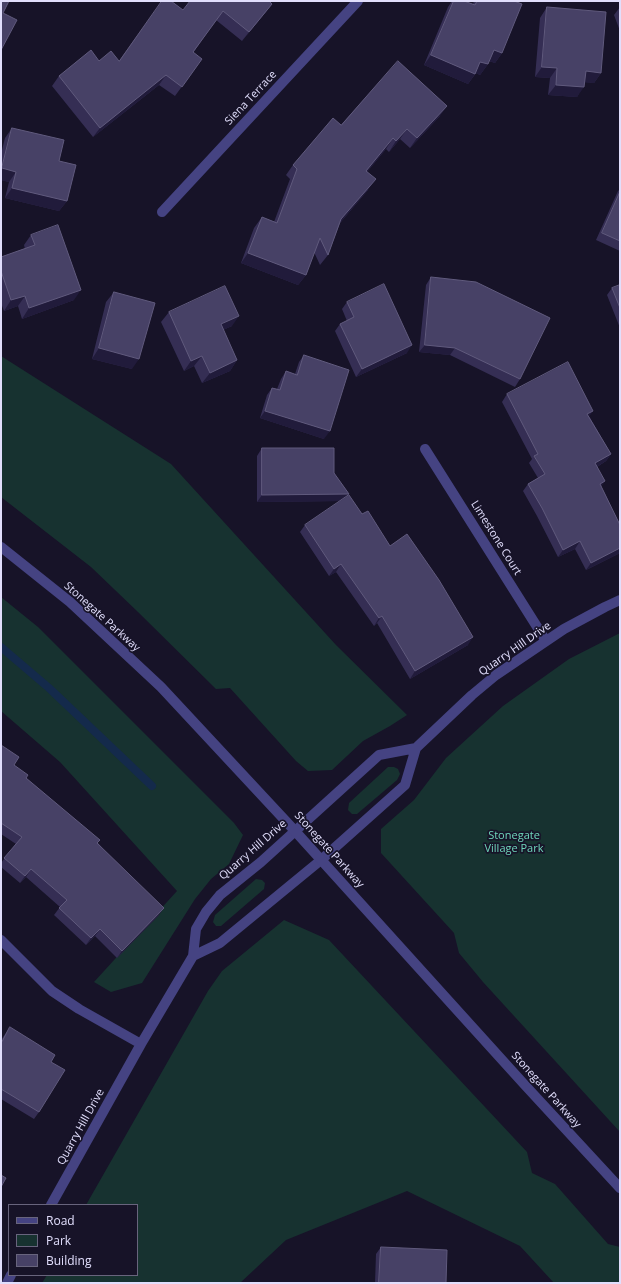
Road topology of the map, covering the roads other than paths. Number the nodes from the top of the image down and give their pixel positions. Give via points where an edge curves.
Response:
1 (358, 1) edge
2 (162, 212) dead end
3 (425, 449) dead end
4 (1, 547) edge
5 (620, 600) edge
6 (546, 641) junction
7 (416, 748) junction
8 (295, 831) junction
9 (321, 860) junction
10 (1, 940) edge
11 (193, 956) junction
12 (141, 1044) junction
13 (620, 1188) edge
14 (52, 1204) edge

1 - 2 street, Siena Terrace
3 - 6 street, Limestone Court
4 - 8 street, Stonegate Parkway via 70,602 161,687
5 - 6 street, Quarry Hill Drive via 581,619
6 - 7 street, Quarry Hill Drive via 496,675
7 - 8 street, Quarry Hill Drive via 379,755
7 - 9 street via 405,785
8 - 9 street, Stonegate Parkway
8 - 11 street, Quarry Hill Drive via 220,895 206,912 196,929
9 - 11 street via 220,943
9 - 13 street, Stonegate Parkway
10 - 12 street via 52,991
11 - 12 street, Quarry Hill Drive
12 - 14 street, Quarry Hill Drive

